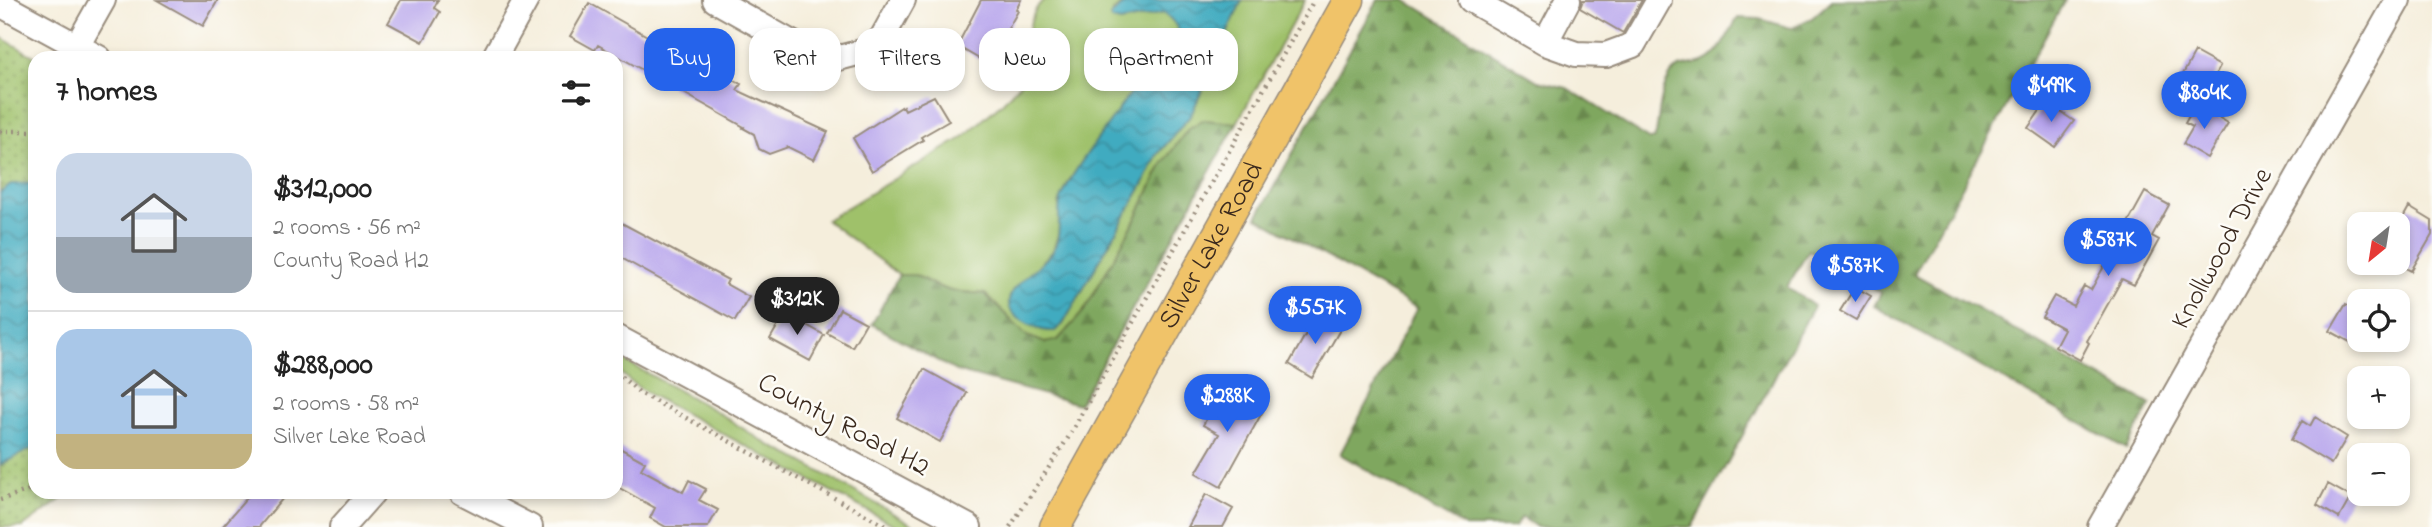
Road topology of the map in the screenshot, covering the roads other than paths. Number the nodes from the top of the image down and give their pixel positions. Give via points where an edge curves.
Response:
1 (103, 0) edge
2 (526, 0) edge
3 (715, 0) edge
4 (903, 0) edge
5 (1349, 0) edge
6 (1471, 0) edge
7 (1568, 0) edge
8 (1659, 0) edge
9 (2398, 0) edge
10 (0, 4) edge
11 (1545, 43) junction
12 (77, 46) junction
13 (86, 51) edge
14 (498, 51) edge
15 (623, 341) edge
16 (367, 499) edge
17 (491, 499) edge
18 (342, 527) edge
19 (530, 527) edge
20 (969, 527) edge
21 (1055, 527) edge
22 (2100, 527) edge

1 - 12 street
2 - 14 street
3 - 4 street via 799,47 835,59 869,50 882,38
5 - 21 main road, Silver Lake Road
6 - 11 street
7 - 11 street
8 - 11 street via 1633,44 1606,55 1576,54
9 - 22 street, Knollwood Drive
10 - 12 street
12 - 13 street
15 - 20 street, County Road H2
16 - 18 street
17 - 19 street

